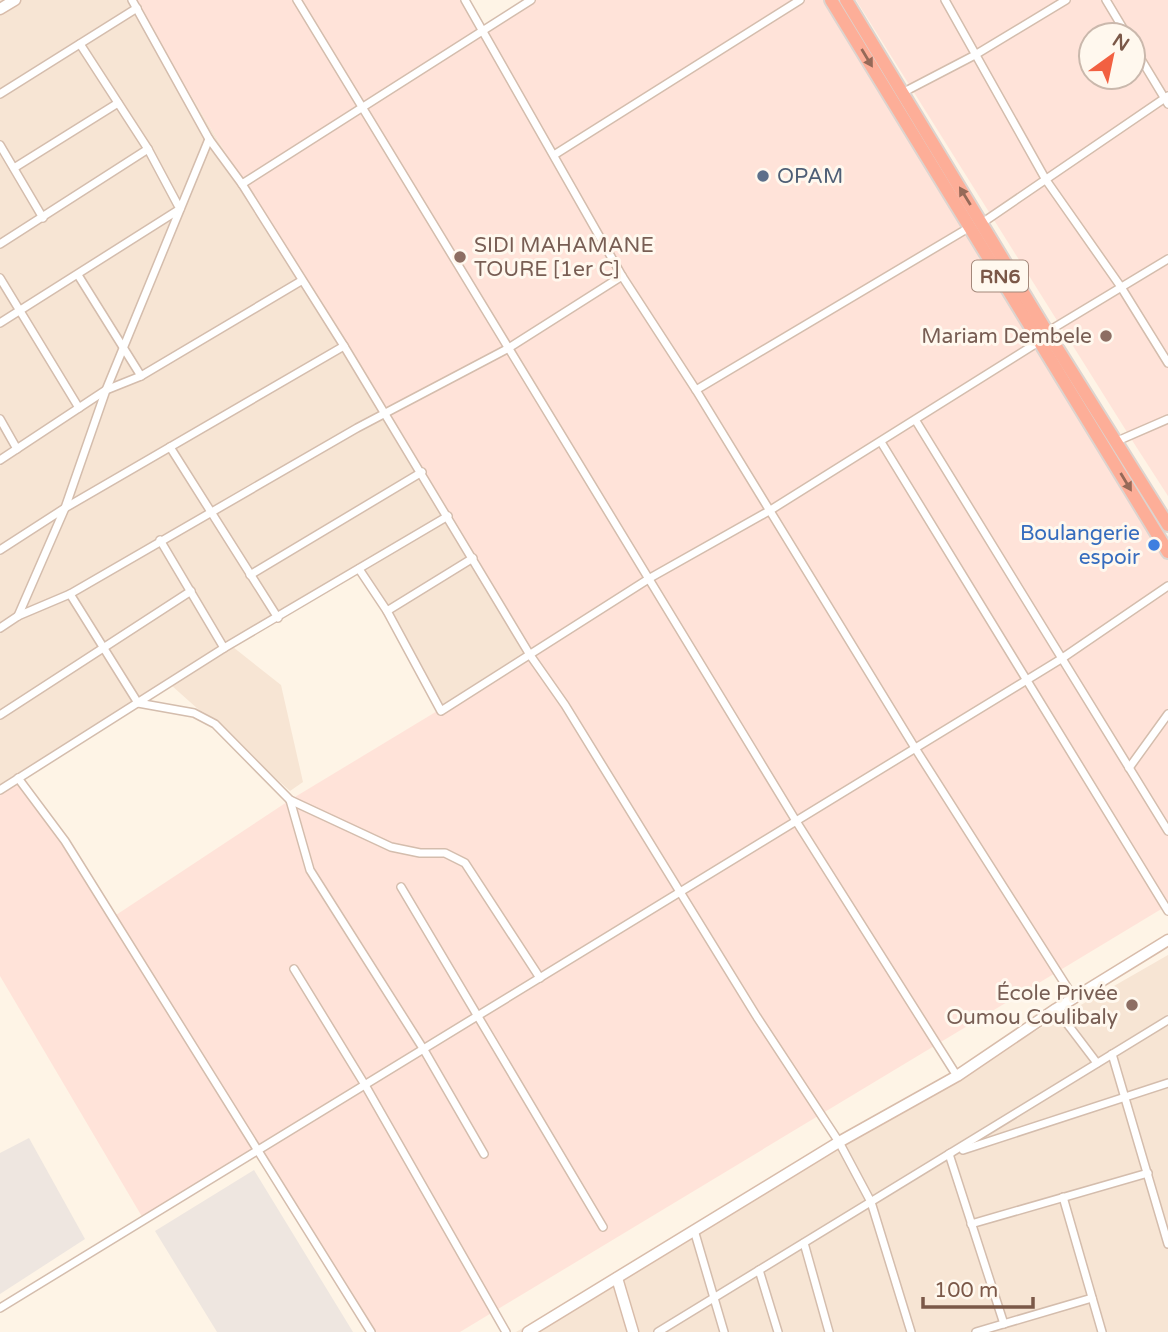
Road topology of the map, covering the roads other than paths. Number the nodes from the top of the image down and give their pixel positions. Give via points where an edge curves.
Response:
1 (132, 0) edge
2 (297, 0) edge
3 (465, 0) edge
4 (531, 0) edge
5 (800, 0) edge
6 (831, 0) edge
7 (846, 0) edge
8 (945, 0) edge
9 (1066, 0) edge
10 (1106, 0) edge
11 (137, 8) junction
12 (1119, 21) edge
13 (481, 30) junction
14 (80, 44) junction
15 (975, 55) junction
16 (1147, 68) edge
17 (902, 93) junction
18 (0, 94) edge
19 (1167, 100) edge
20 (118, 103) junction
21 (362, 106) junction
22 (209, 139) junction
23 (0, 145) edge
24 (148, 149) junction
25 (554, 155) junction
26 (14, 168) junction
27 (1046, 180) junction
28 (242, 184) junction
29 (180, 209) junction
30 (43, 218) junction
31 (976, 225) junction
32 (0, 244) edge
33 (1168, 259) edge
34 (78, 275) junction
35 (621, 276) junction
36 (0, 278) edge
37 (301, 281) junction
38 (1121, 288) junction
39 (19, 311) junction
40 (0, 323) edge
41 (1044, 337) junction
42 (344, 346) junction
43 (507, 349) junction
44 (123, 350) junction
45 (1168, 363) edge
46 (141, 376) junction
47 (106, 390) junction
48 (696, 390) junction
49 (79, 408) junction
50 (386, 413) junction
51 (0, 419) edge
52 (1168, 419) edge
53 (916, 421) junction
54 (881, 442) junction
55 (1115, 442) junction
56 (170, 447) junction
57 (17, 449) junction
58 (0, 460) edge
59 (422, 472) junction
60 (65, 508) junction
61 (208, 511) junction
62 (769, 511) junction
63 (448, 516) junction
64 (1168, 525) edge
65 (160, 540) junction
66 (0, 550) edge
67 (1168, 552) edge
68 (473, 558) junction
69 (359, 569) junction
70 (250, 575) junction
71 (650, 578) junction
72 (1168, 586) edge
73 (191, 591) junction
74 (70, 594) junction
75 (387, 611) junction
76 (18, 616) junction
77 (278, 618) junction
78 (0, 628) edge
79 (224, 648) junction
80 (104, 649) junction
81 (530, 655) junction
82 (1061, 659) junction
83 (1026, 680) junction
84 (138, 703) junction
85 (1168, 714) edge
86 (0, 715) edge
87 (915, 748) junction
88 (1129, 768) junction
89 (18, 778) junction
90 (1, 788) edge
91 (290, 800) junction
92 (796, 821) junction
93 (1168, 831) edge
94 (401, 887) dead end
95 (678, 893) junction
96 (1168, 911) edge
97 (1168, 940) edge
98 (294, 970) dead end
99 (540, 978) junction
100 (1074, 998) junction
101 (1056, 1009) junction
102 (479, 1016) junction
103 (1168, 1020) edge
104 (424, 1050) junction
105 (1112, 1054) junction
106 (1097, 1063) junction
107 (957, 1076) junction
108 (1168, 1083) edge
109 (365, 1085) junction
110 (1125, 1096) junction
111 (839, 1142) junction
112 (258, 1151) junction
113 (484, 1154) dead end
114 (948, 1154) junction
115 (1148, 1173) junction
116 (1063, 1197) junction
117 (871, 1202) junction
118 (971, 1224) junction
119 (603, 1227) dead end
120 (694, 1230) junction
121 (804, 1243) junction
122 (1168, 1244) edge
123 (760, 1270) junction
124 (617, 1278) junction
125 (714, 1297) junction
126 (1092, 1297) junction
127 (0, 1308) edge
128 (1004, 1324) junction
129 (371, 1332) edge
130 (506, 1332) edge
131 (528, 1332) edge
132 (633, 1332) edge
133 (658, 1332) edge
134 (724, 1332) edge
135 (778, 1332) edge
136 (829, 1332) edge
137 (911, 1332) edge
138 (976, 1332) edge
139 (1102, 1332) edge

1 - 11 street
2 - 21 street
3 - 13 street
4 - 13 street
5 - 25 street
6 -> 31 highway, RN6
7 - 17 highway, RN6
8 - 15 street
9 - 15 street
10 - 12 street
11 - 14 street
11 - 22 street
13 - 21 street
13 - 25 street
14 - 18 street
14 - 20 street
15 - 17 street
15 - 27 street
16 - 19 street
31 -> 17 highway, RN6
19 - 27 street
20 - 24 street
20 - 26 street
21 - 28 street
21 - 43 street
22 - 28 street
22 - 29 street
23 - 26 street
24 - 29 street
24 - 30 street
25 - 35 street
26 - 30 street
27 - 31 street
27 - 38 street
28 - 37 street
29 - 34 street
29 - 44 street
30 - 32 street
31 - 41 highway, RN6
31 - 48 street
33 - 38 street
34 - 39 street
34 - 44 street
35 - 43 street
35 - 48 street
36 - 39 street
37 - 42 street
37 - 46 street
38 - 41 street
38 - 45 street
39 - 40 street
39 - 49 street
41 - 53 street
41 - 55 highway, RN6
41 -> 67 highway, RN6
42 - 50 street
42 - 56 street
43 - 50 street
43 - 71 street
44 - 46 street
44 - 47 street
46 - 47 street
47 - 49 street
47 - 60 street
48 - 62 street
49 - 57 street
50 - 59 street
50 - 61 street
51 - 57 street
52 - 55 street
53 - 54 street
53 - 82 street
54 - 62 street
54 - 83 street
55 - 64 highway, RN6
56 - 60 street
56 - 61 street
57 - 58 street
59 - 63 street
59 - 70 street
60 - 66 street
60 - 76 street
61 - 65 street
61 - 70 street
62 - 71 street
62 - 87 street
63 - 68 street
63 - 69 street
65 - 73 street
65 - 74 street
68 - 75 street
68 - 81 street
69 - 75 street
69 - 77 street
70 - 77 street
71 - 81 street
71 - 92 street
72 - 82 street
73 - 79 street
73 - 80 street
74 - 76 street
74 - 80 street
75 - 81 street via 440,711
76 - 78 street
77 - 79 street
79 - 84 street
80 - 84 street
80 - 86 street
81 - 95 street
82 - 83 street
82 - 88 street
83 - 87 street
83 - 96 street
84 - 89 street
84 - 91 street via 194,713 215,724
85 - 88 street
87 - 92 street
87 - 100 street
88 - 93 street
89 - 90 street
89 - 112 street via 65,841
91 - 99 street via 391,846 445,853 465,863
91 - 104 street via 310,870
92 - 95 street
92 - 107 street
94 - 102 street
95 - 99 street
95 - 111 street
97 - 100 street
98 - 109 street
99 - 102 street
100 - 101 street
101 - 106 street
101 - 107 street
102 - 104 street
102 - 119 street
103 - 105 street
104 - 109 street
104 - 113 street
105 - 106 street
105 - 110 street
106 - 114 street
107 - 111 street
108 - 110 street
109 - 112 street
109 - 130 street
110 - 114 street
110 - 115 street
111 - 117 street
111 - 120 street
112 - 127 street
112 - 129 street
114 - 117 street
114 - 118 street
115 - 116 street
115 - 122 street
116 - 118 street
116 - 126 street
117 - 121 street
117 - 137 street
118 - 128 street
120 - 124 street
120 - 125 street
121 - 123 street
121 - 136 street
123 - 125 street
123 - 135 street
124 - 131 street
124 - 132 street
125 - 133 street
125 - 134 street
126 - 128 street
126 - 139 street
128 - 138 street

